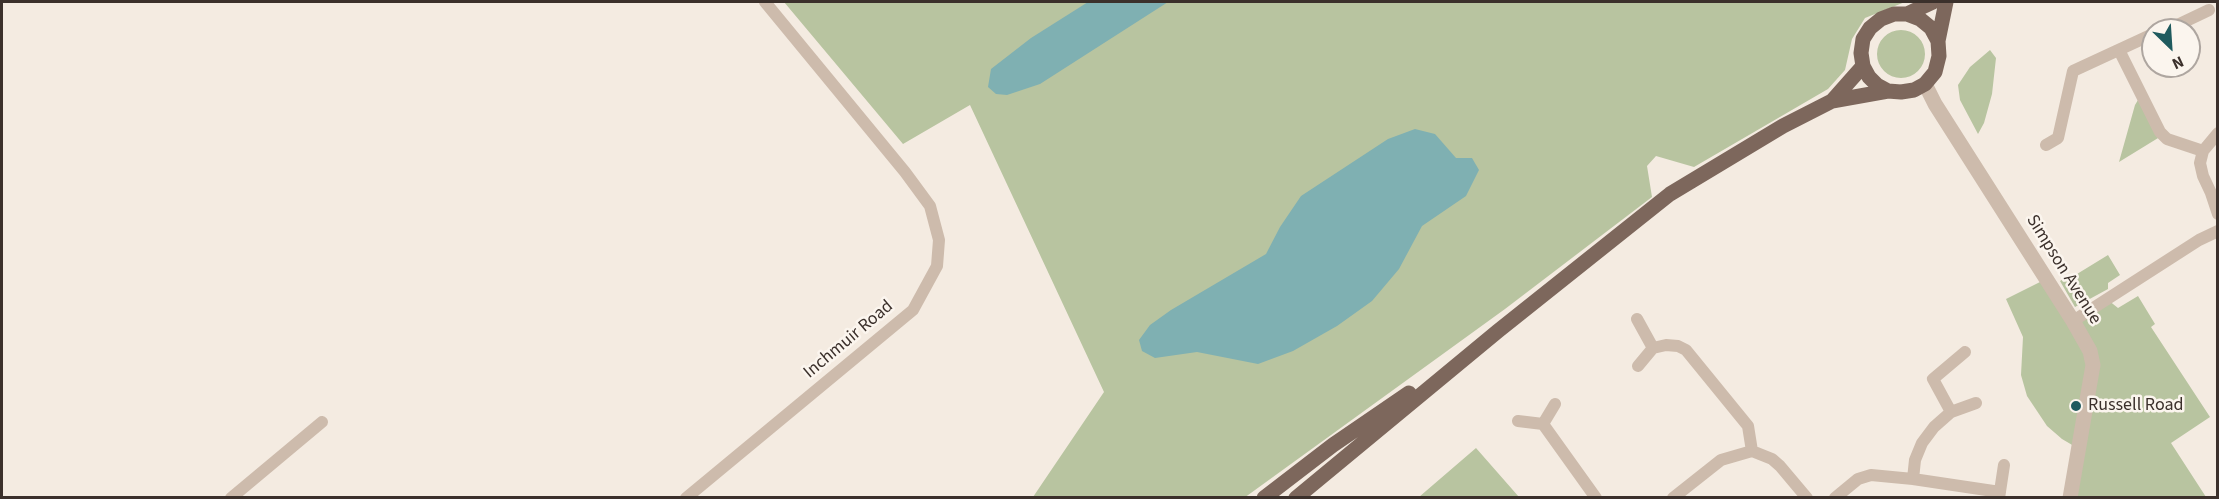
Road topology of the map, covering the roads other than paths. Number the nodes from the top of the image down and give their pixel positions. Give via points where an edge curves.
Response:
1 (765, 2) edge
2 (1933, 2) edge
3 (1946, 2) edge
4 (2209, 10) dead end
5 (1907, 14) junction
6 (2193, 18) edge
7 (2141, 40) edge
8 (1938, 41) junction
9 (2119, 50) junction
10 (1863, 66) junction
11 (1925, 84) junction
12 (1888, 91) junction
13 (1832, 101) junction
14 (2217, 133) edge
15 (2046, 145) dead end
16 (2203, 151) junction
17 (2217, 214) edge
18 (2217, 231) edge
19 (1637, 319) dead end
20 (2073, 321) junction
21 (1497, 331) junction
22 (1653, 348) junction
23 (1965, 352) dead end
24 (1638, 366) dead end
25 (1976, 403) dead end
26 (1555, 404) dead end
27 (1951, 412) junction
28 (1518, 421) dead end
29 (322, 422) dead end
30 (1543, 424) junction
31 (1752, 451) junction
32 (2004, 465) dead end
33 (1914, 479) junction
34 (1972, 493) edge
35 (1999, 495) edge
36 (231, 498) edge
37 (686, 498) edge
38 (1264, 498) edge
39 (1296, 498) edge
40 (1596, 498) edge
41 (1673, 498) edge
42 (1807, 498) edge
43 (1835, 498) edge
44 (2070, 498) edge

1 - 37 street, Inchmuir Road via 930,206 939,240 938,266 913,310
2 - 5 main road
3 - 8 main road
4 - 6 street
5 - 8 main road via 1931,28
5 - 10 main road via 1894,14 1870,28 1863,39
7 - 9 street
8 - 11 main road via 1935,72
9 - 15 street via 2073,71 2058,138
9 - 16 street via 2160,132 2167,139
10 - 12 main road via 1877,85
10 - 13 main road
11 - 12 main road via 1914,90
11 - 20 street, Simpson Avenue
12 - 13 main road
13 - 21 main road via 1670,194
14 - 16 street
16 - 17 street via 2201,170
18 - 20 street
19 - 22 street
20 - 44 street, Simpson Avenue via 2090,351 2093,365
21 - 38 main road
21 - 39 main road
22 - 24 street
22 - 31 street via 1666,345 1686,350 1748,426
23 - 27 street via 1933,379
25 - 27 street
26 - 30 street
27 - 33 street via 1922,443 1915,460
28 - 30 street
29 - 36 street
30 - 40 street
31 - 41 street via 1721,460
31 - 42 street via 1772,459
32 - 35 street
33 - 34 street
33 - 43 street via 1872,475 1858,479
34 - 35 street

